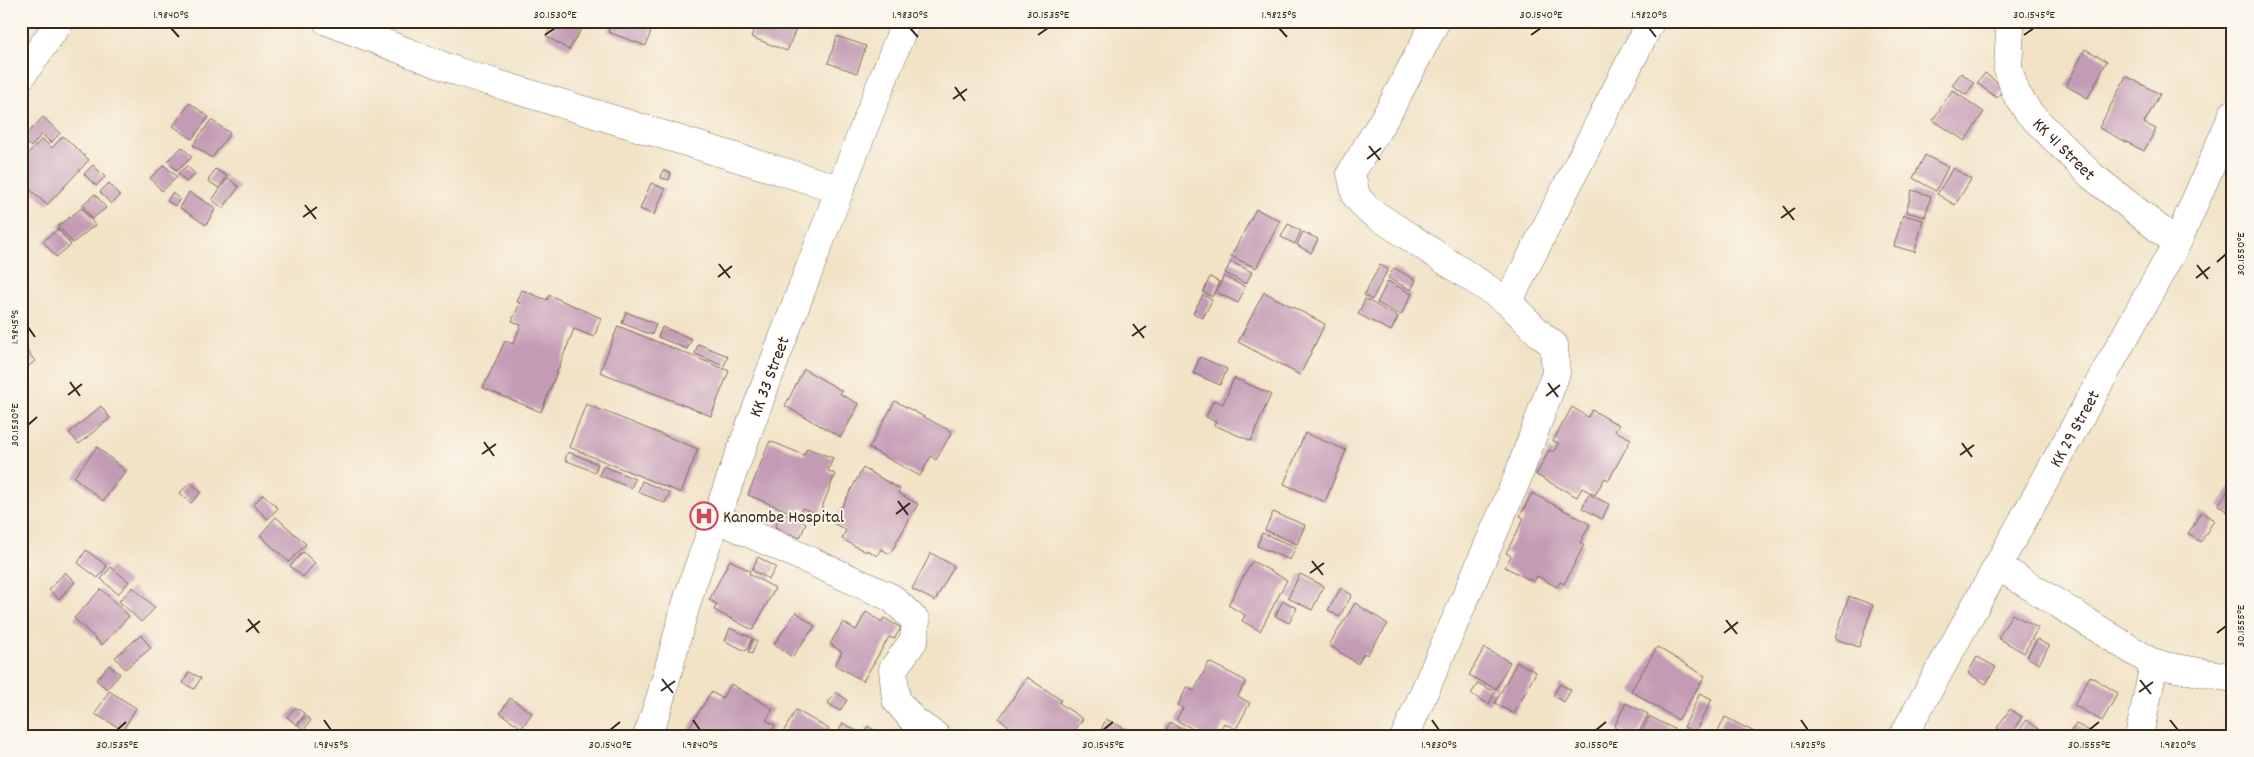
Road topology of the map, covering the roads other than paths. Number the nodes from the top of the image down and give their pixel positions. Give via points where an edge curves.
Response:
1 (60, 21) edge
2 (327, 21) edge
3 (906, 21) edge
4 (1436, 21) edge
5 (1651, 21) edge
6 (2007, 21) edge
7 (21, 77) edge
8 (2233, 114) edge
9 (2224, 158) edge
10 (839, 189) junction
11 (2178, 243) junction
12 (1508, 302) junction
13 (716, 518) junction
14 (1998, 566) junction
15 (2154, 664) junction
16 (2233, 678) edge
17 (647, 736) edge
18 (936, 736) edge
19 (1405, 736) edge
20 (1903, 736) edge
21 (2139, 736) edge

1 - 7 street
2 - 10 street via 459,72
3 - 10 street, KK 33 Street
4 - 12 street via 1390,109 1351,173 1356,196 1367,209
5 - 12 street
6 - 11 street, KK 41 Street via 2010,30 2008,68 2016,93 2029,113 2092,176
8 - 9 street, KK 29 Street
9 - 11 street, KK 29 Street
10 - 13 street, KK 33 Street
11 - 14 street, KK 29 Street
12 - 19 street via 1554,345 1556,374 1513,488
13 - 17 street, KK 33 Street via 696,574 661,702
13 - 18 street via 892,598 916,621 914,640 892,669 896,700 914,721
14 - 15 street
14 - 20 street, KK 29 Street
15 - 16 street
15 - 21 street

